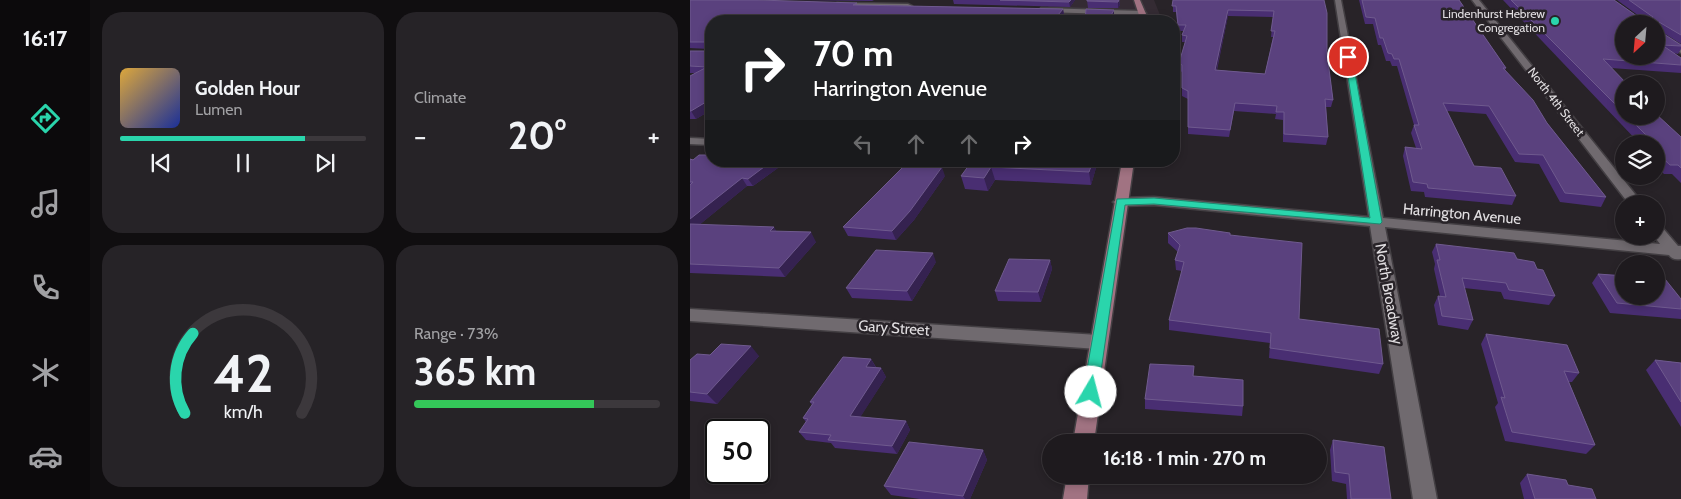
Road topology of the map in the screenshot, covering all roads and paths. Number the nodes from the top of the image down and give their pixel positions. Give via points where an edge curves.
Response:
1 (1137, 0) edge
2 (1338, 0) edge
3 (1475, 0) edge
4 (826, 4) edge
5 (921, 7) edge
6 (1034, 10) edge
7 (1142, 13) joint
8 (1665, 38) edge
9 (1681, 50) edge
10 (690, 141) edge
11 (705, 142) edge
12 (1127, 167) edge
13 (1629, 195) edge
14 (1120, 202) junction
15 (1376, 222) junction
16 (1665, 239) edge
17 (1679, 254) edge
18 (690, 315) edge
19 (1098, 342) junction
20 (1084, 434) edge
21 (1076, 484) edge
22 (1074, 499) edge
23 (1425, 499) edge

1 - 7 main road
2 - 15 street, North Broadway
3 - 13 street, North 4th Street
4 - 5 street
6 - 7 street
8 - 9 street
10 - 11 street
12 - 14 main road
14 - 15 street, Harrington Avenue via 1154,201
14 - 19 main road
15 - 17 street, Harrington Avenue
15 - 23 street, North Broadway
16 - 17 street
18 - 19 street, Gary Street
19 - 20 main road
21 - 22 main road

